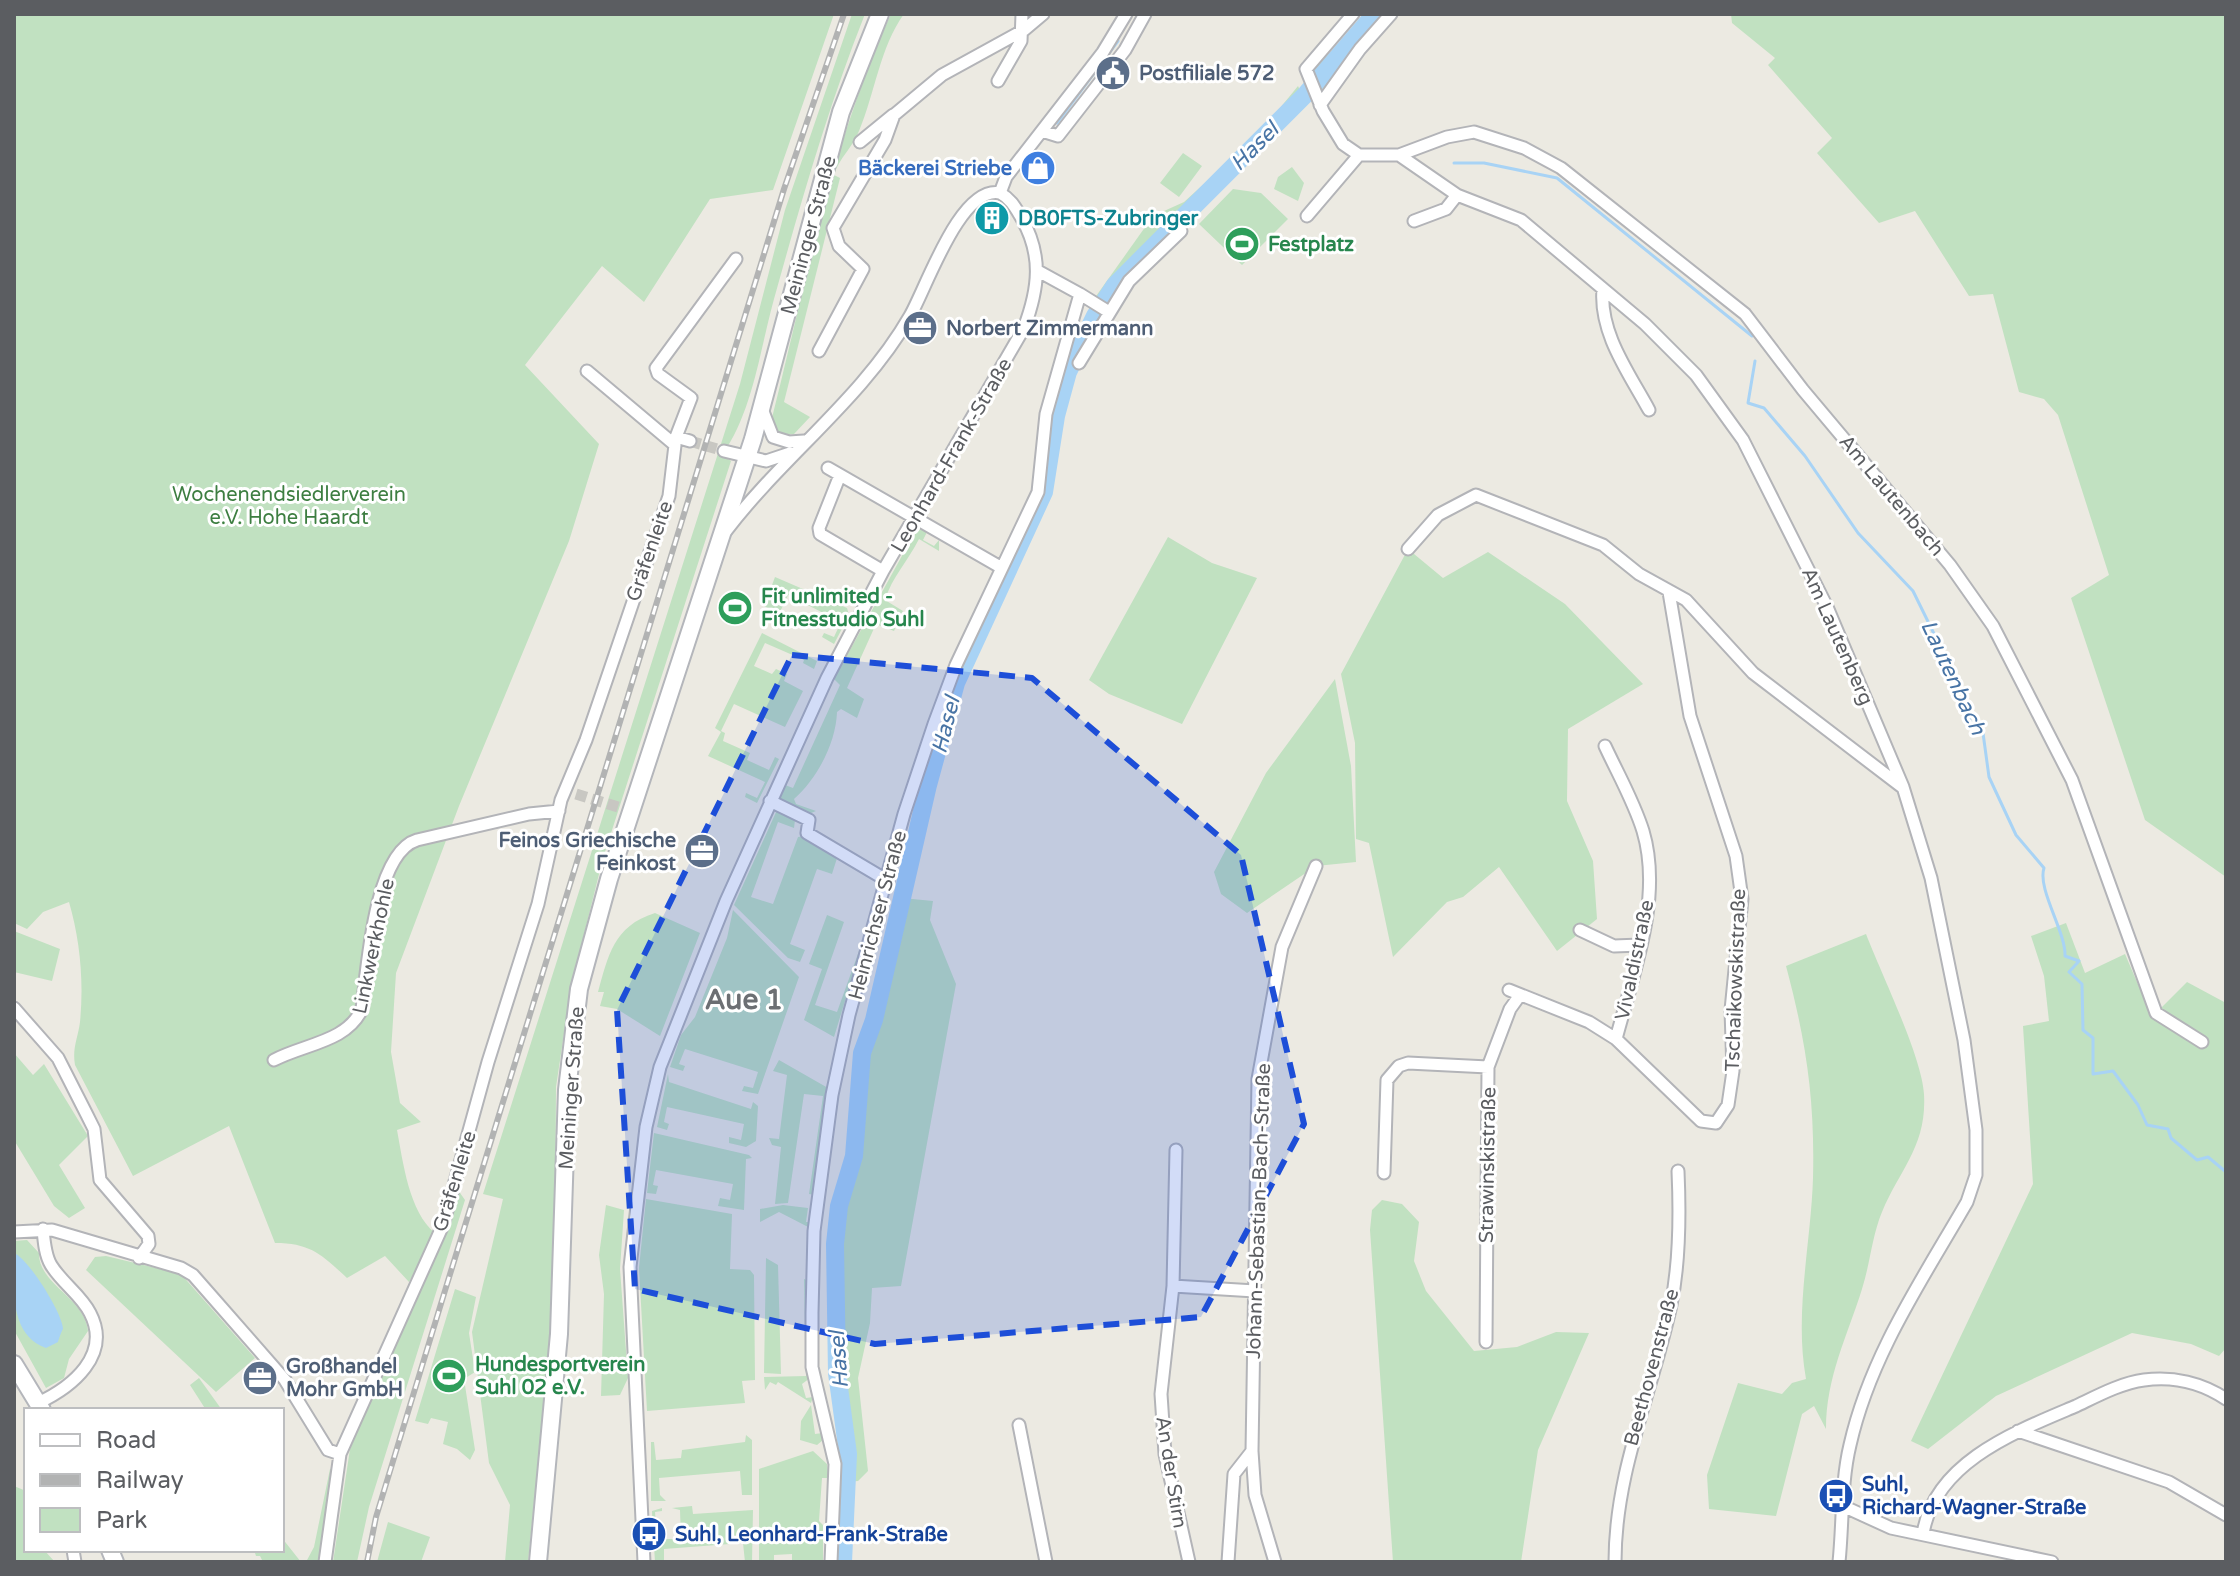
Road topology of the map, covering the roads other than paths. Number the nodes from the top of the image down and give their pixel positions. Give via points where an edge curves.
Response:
1 (880, 14) edge
2 (1022, 14) edge
3 (1043, 14) edge
4 (1126, 14) edge
5 (1145, 14) edge
6 (1353, 14) edge
7 (1391, 14) edge
8 (1024, 30) junction
9 (1117, 30) junction
10 (1129, 37) junction
11 (998, 81) dead end
12 (1089, 83) junction
13 (1318, 101) junction
14 (894, 115) junction
15 (1042, 131) junction
16 (860, 142) dead end
17 (1359, 155) junction
18 (1399, 155) junction
19 (1000, 193) junction
20 (1457, 195) junction
21 (1307, 216) dead end
22 (1414, 221) dead end
23 (1181, 231) dead end
24 (736, 259) dead end
25 (1038, 271) junction
26 (1603, 289) junction
27 (1080, 294) junction
28 (1109, 312) junction
29 (819, 351) dead end
30 (1079, 363) dead end
31 (587, 371) dead end
32 (762, 409) junction
33 (1649, 410) dead end
34 (676, 441) junction
35 (690, 441) tunnel mouth
36 (801, 445) junction
37 (724, 451) tunnel mouth
38 (747, 459) junction
39 (828, 468) dead end
40 (840, 475) junction
41 (915, 518) junction
42 (721, 539) junction
43 (1408, 549) dead end
44 (1002, 568) junction
45 (883, 571) junction
46 (1669, 592) junction
47 (1605, 746) dead end
48 (1903, 787) junction
49 (770, 801) junction
50 (559, 811) junction
51 (1316, 866) dead end
52 (888, 881) junction
53 (1580, 930) dead end
54 (1640, 945) junction
55 (1515, 992) joint
56 (14, 1008) edge
57 (1616, 1039) junction
58 (2202, 1042) dead end
59 (274, 1060) dead end
60 (1488, 1067) junction
61 (1176, 1150) dead end
62 (1678, 1171) dead end
63 (1384, 1173) dead end
64 (43, 1229) junction
65 (14, 1232) edge
66 (139, 1258) junction
67 (1173, 1286) junction
68 (1255, 1291) junction
69 (1486, 1342) dead end
70 (14, 1364) edge
71 (2226, 1399) edge
72 (40, 1406) edge
73 (1019, 1425) dead end
74 (2018, 1431) junction
75 (1252, 1451) junction
76 (340, 1454) junction
77 (1845, 1507) junction
78 (2226, 1515) edge
79 (1923, 1534) junction
80 (2033, 1560) edge
81 (325, 1562) edge
82 (538, 1562) edge
83 (644, 1562) edge
84 (831, 1562) edge
85 (1046, 1562) edge
86 (1189, 1562) edge
87 (1228, 1562) edge
88 (1275, 1562) edge
89 (1615, 1562) edge
90 (1839, 1562) edge
91 (2052, 1562) edge

1 - 32 main road, Meininger Straße via 841,112
2 - 8 street
3 - 8 street
4 - 9 street, Meininger Straße
5 - 10 street, Meininger Straße
6 - 13 street via 1308,65 1307,77
7 - 13 street
8 - 11 street
8 - 14 street via 942,75
9 - 10 street
9 - 12 street, Meininger Straße
10 - 12 street, Meininger Straße via 1125,50
12 - 15 street, Meininger Straße
12 - 15 street, Meininger Straße via 1058,136
13 - 17 street via 1343,144
14 - 16 street
14 - 29 street via 833,228 839,246 863,269
15 - 19 street, Meininger Straße via 1006,177
17 - 18 street
17 - 21 street
18 - 20 street, Am Lautenberg
18 - 58 street, Am Lautenbach via 1474,132 1524,148 1561,168 1745,314 1950,565 1993,626 2072,780 2156,1013
19 - 25 street, Leonhard-Frank-Straße via 1013,203 1032,237
19 - 36 street, Meininger Straße via 985,195 959,221 892,343
20 - 22 street via 1446,209
20 - 26 street, Am Lautenberg via 1521,220
23 - 28 street via 1129,281
24 - 34 street, Gräfenleite via 656,368 691,398
25 - 27 street
25 - 41 street, Leonhard-Frank-Straße via 1022,334
26 - 33 street via 1612,342
26 - 48 street, Am Lautenberg via 1696,375 1743,440 1827,607
27 - 28 street
27 - 44 street, Heinrichser Straße via 1046,414 1038,492
28 - 30 street
31 - 34 street
32 - 36 street via 773,437
32 - 38 main road, Meininger Straße
34 - 35 street
34 - 50 street, Gräfenleite via 658,532 571,793
36 - 38 street via 774,460
36 - 42 street, Meininger Straße
37 - 38 street
38 - 42 main road, Meininger Straße
39 - 40 street
40 - 41 street
40 - 45 street via 820,534
41 - 44 street
41 - 45 street, Leonhard-Frank-Straße
42 - 82 main road, Meininger Straße via 627,807 592,933 571,1042 559,1334
43 - 46 street via 1438,515 1476,495 1603,545
44 - 52 street, Heinrichser Straße via 934,723
45 - 49 street, Leonhard-Frank-Straße
46 - 48 street via 1686,600 1753,673
46 - 57 street, Tschaikowskistraße via 1690,716 1736,856 1742,899 1731,1010 1733,1071 1728,1105 1716,1123 1701,1121
47 - 54 street, Vivaldistraße via 1643,833 1649,894
48 - 77 street, Am Lautenberg via 1931,878 1964,1040 1976,1175 1967,1202 1877,1358 1850,1442
49 - 52 street via 809,820 807,833
49 - 83 street, Leonhard-Frank-Straße via 672,1029 646,1127 630,1267
50 - 59 street, Linkwerkhohle via 402,847 380,901 356,1024
50 - 76 street, Gräfenleite via 538,904 443,1225
51 - 68 street, Johann-Sebastian-Bach-Straße via 1282,947 1258,1079
52 - 84 street, Heinrichser Straße via 832,1095 814,1231 812,1367 835,1464
53 - 54 street via 1614,946
54 - 57 street, Vivaldistraße
55 - 57 street, Tschaikowskistraße via 1589,1022
55 - 60 street, Strawinskistraße
56 - 66 street via 58,1058 87,1115 100,1180 149,1238
60 - 63 street via 1408,1063 1391,1073
60 - 69 street, Strawinskistraße
61 - 67 street, An der Stirn
62 - 89 street, Beethovenstraße via 1680,1221 1671,1303 1628,1451 1615,1520
64 - 65 street
64 - 66 street
64 - 72 street via 51,1264 91,1314 97,1338 86,1369
66 - 76 street via 193,1275 285,1380 328,1450
67 - 68 street
67 - 86 street, An der Stirn via 1161,1394 1165,1454
68 - 75 street, Johann-Sebastian-Bach-Straße
70 - 72 main road
71 - 74 street via 2175,1379 2143,1380
73 - 85 street
74 - 78 street via 2169,1482
74 - 79 street via 1982,1450 1954,1477 1926,1515
75 - 87 street via 1234,1474
75 - 88 street, Johann-Sebastian-Bach-Straße via 1255,1495
76 - 81 street, Gräfenleite
77 - 79 street via 1891,1528
77 - 90 street, Am Lautenberg
79 - 80 street
80 - 91 street

